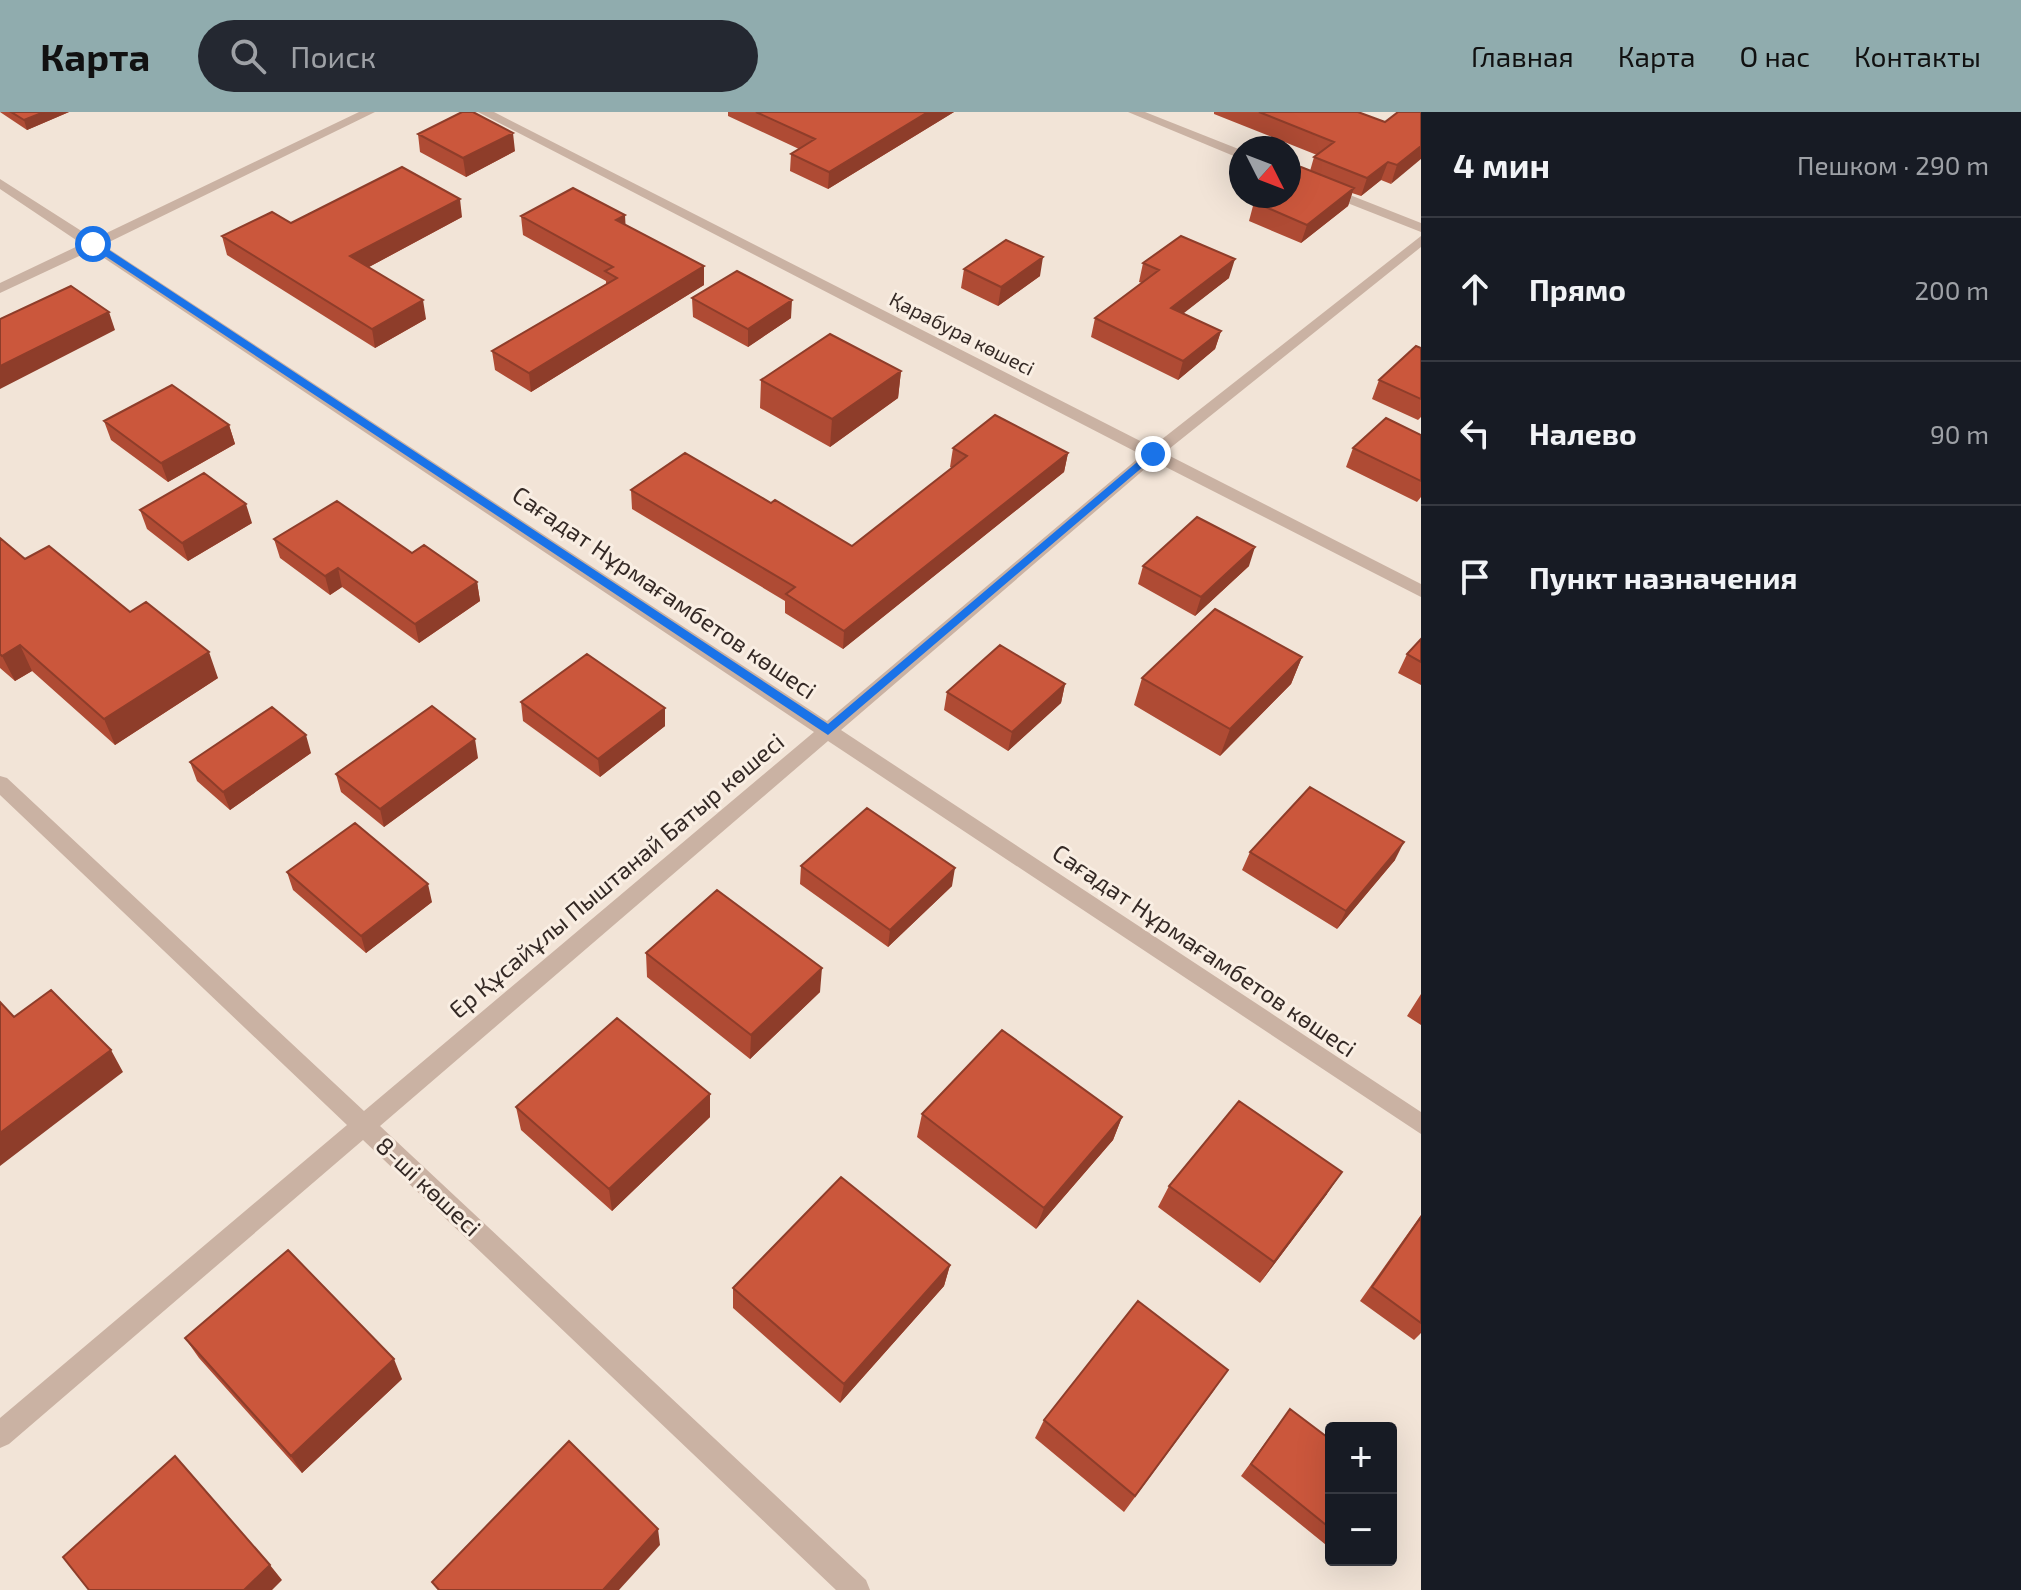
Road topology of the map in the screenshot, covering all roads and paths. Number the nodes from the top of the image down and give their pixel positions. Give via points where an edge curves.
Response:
1 (369, 112) edge
2 (484, 112) edge
3 (1134, 112) edge
4 (1229, 150) edge
5 (1301, 180) edge
6 (0, 183) edge
7 (1421, 228) edge
8 (1421, 240) edge
9 (93, 244) junction
10 (0, 289) edge
11 (1153, 454) junction
12 (1421, 591) edge
13 (828, 731) junction
14 (0, 783) edge
15 (1421, 1124) edge
16 (364, 1126) junction
17 (0, 1435) edge
18 (856, 1590) edge

1 - 9 street
2 - 11 street, Қарабура көшесі
3 - 4 street
5 - 7 street
6 - 9 street, Сағадат Нұрмағамбетов көшесі
8 - 11 street, Ер Құсайұлы Пыштанай Батыр көшесі
9 - 10 street
9 - 13 street, Сағадат Нұрмағамбетов көшесі
11 - 12 street, Қарабура көшесі
11 - 13 street, Ер Құсайұлы Пыштанай Батыр көшесі
13 - 15 street, Сағадат Нұрмағамбетов көшесі
13 - 16 street, Ер Құсайұлы Пыштанай Батыр көшесі
14 - 16 street, 8-шi көшесi
16 - 17 street, Ер Құсайұлы Пыштанай Батыр көшесі
16 - 18 street, 8-шi көшесi

